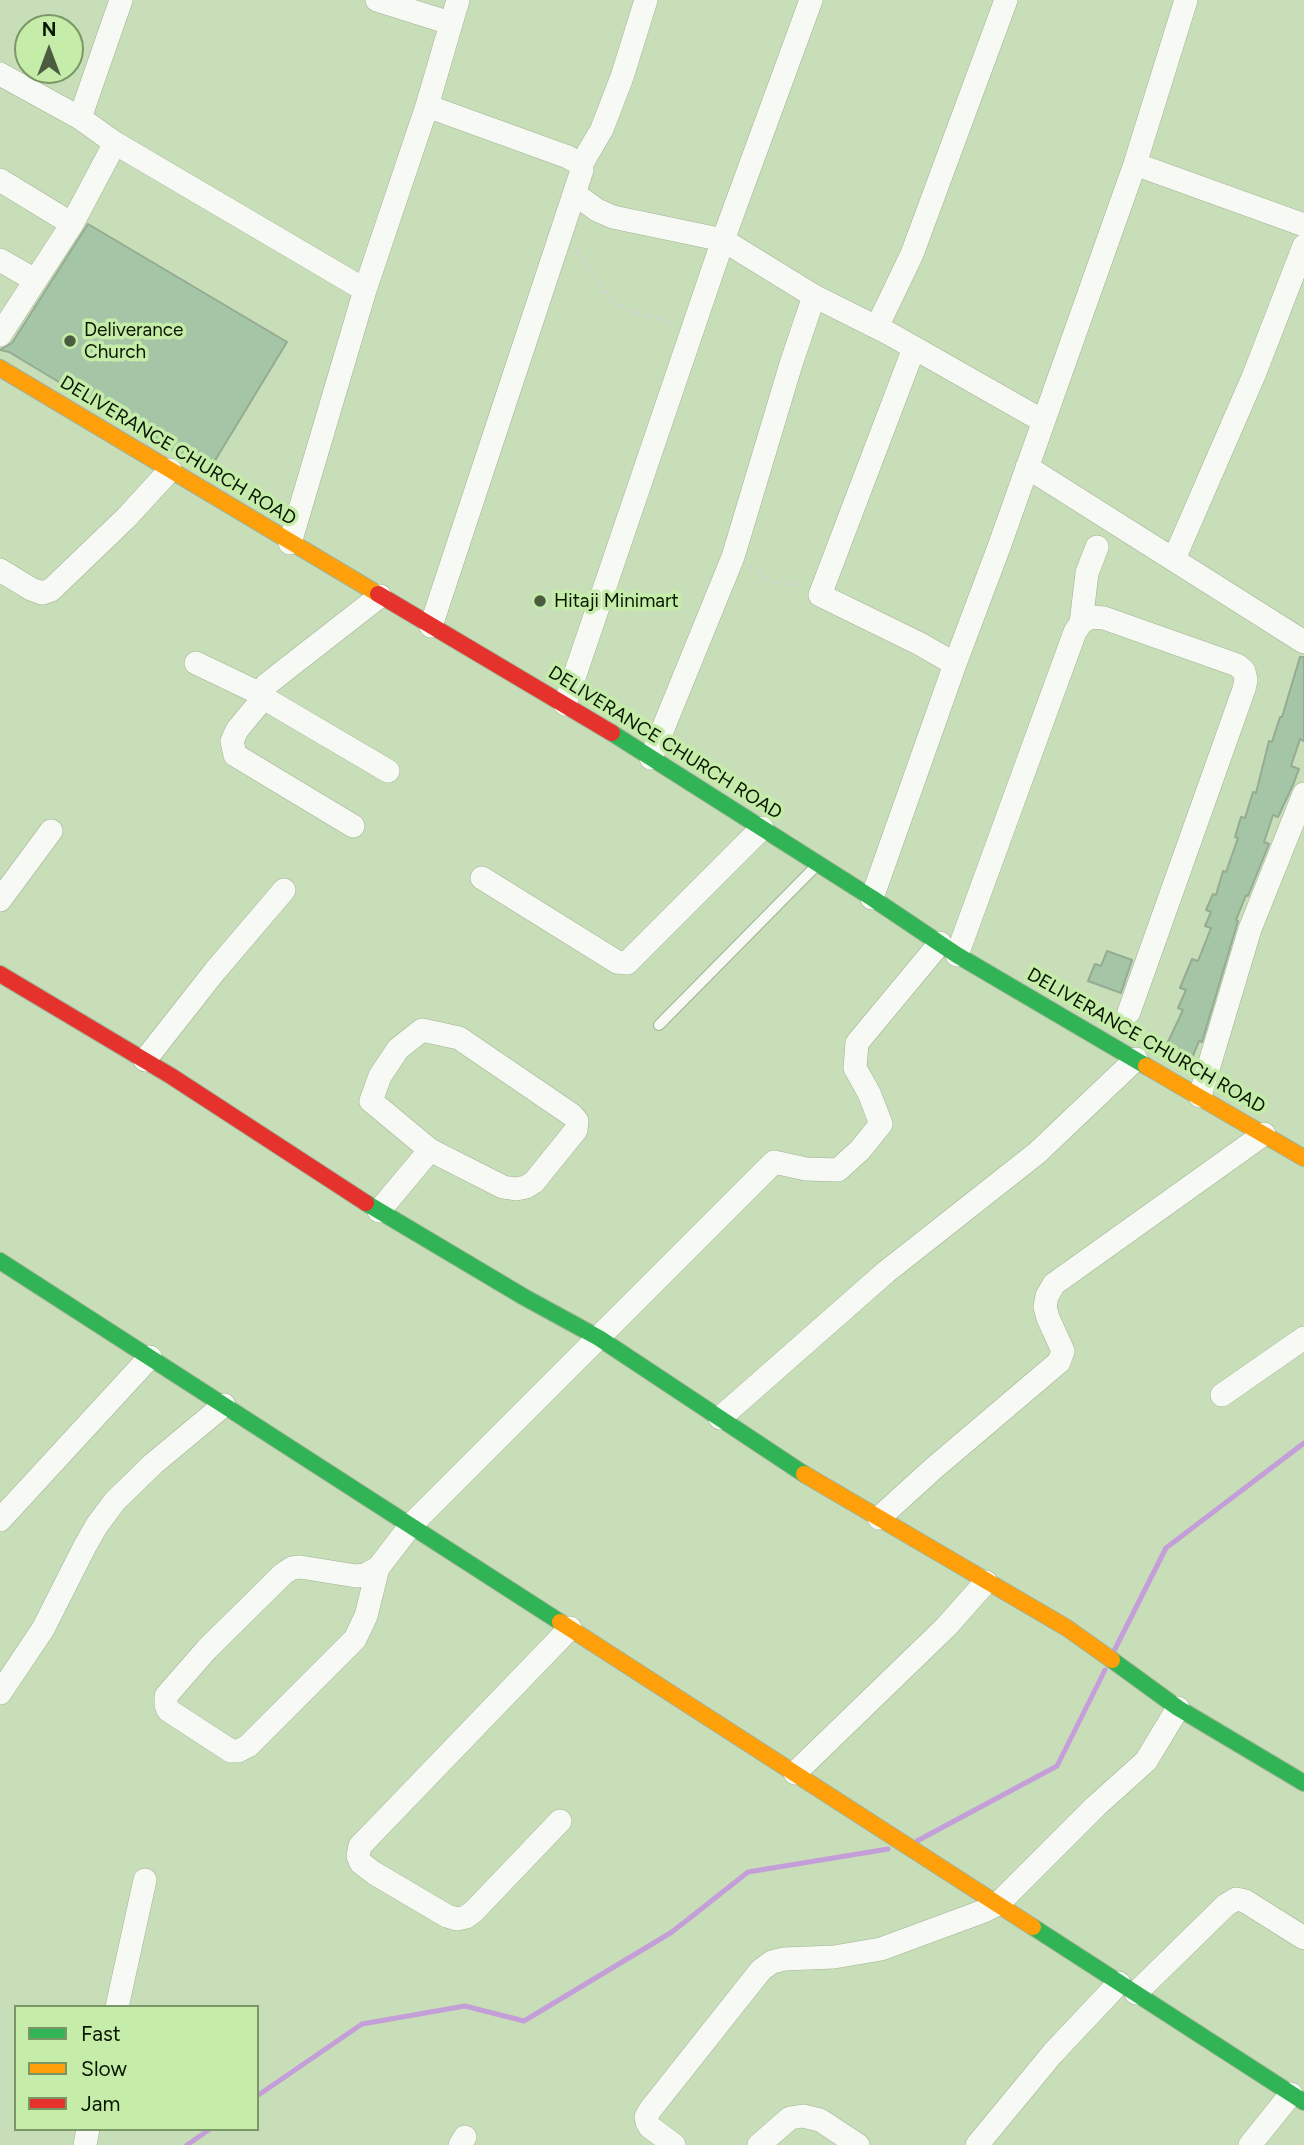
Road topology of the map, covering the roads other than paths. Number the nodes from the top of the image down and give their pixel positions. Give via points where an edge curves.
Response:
1 (121, 0) edge
2 (377, 0) edge
3 (458, 0) edge
4 (646, 0) edge
5 (811, 0) edge
6 (1006, 0) edge
7 (1179, 3) edge
8 (450, 23) junction
9 (0, 74) edge
10 (427, 106) junction
11 (79, 118) junction
12 (115, 143) junction
13 (581, 164) junction
14 (1135, 164) junction
15 (0, 180) edge
16 (575, 194) junction
17 (72, 224) junction
18 (1304, 225) edge
19 (723, 240) junction
20 (1304, 246) edge
21 (0, 260) edge
22 (35, 280) junction
23 (365, 290) junction
24 (814, 296) junction
25 (877, 327) junction
26 (0, 335) edge
27 (914, 348) junction
28 (0, 368) edge
29 (1043, 421) junction
30 (1027, 467) junction
31 (170, 470) junction
32 (290, 543) junction
33 (1097, 547) dead end
34 (1174, 559) junction
35 (0, 570) edge
36 (380, 596) junction
37 (1081, 622) junction
38 (431, 626) junction
39 (1304, 642) edge
40 (196, 663) dead end
41 (954, 664) junction
42 (265, 696) junction
43 (565, 704) junction
44 (651, 758) junction
45 (388, 771) dead end
46 (1304, 794) edge
47 (353, 826) dead end
48 (762, 828) junction
49 (51, 831) dead end
50 (818, 863) junction
51 (482, 878) dead end
52 (284, 890) dead end
53 (872, 898) junction
54 (0, 900) edge
55 (948, 949) junction
56 (0, 974) edge
57 (1129, 1012) dead end
58 (659, 1025) dead end
59 (1136, 1059) junction
60 (145, 1060) junction
61 (1199, 1096) junction
62 (1264, 1134) junction
63 (430, 1150) junction
64 (1304, 1158) edge
65 (379, 1212) junction
66 (2, 1265) edge
67 (599, 1338) junction
68 (1304, 1338) edge
69 (150, 1357) junction
70 (1222, 1395) dead end
71 (224, 1405) junction
72 (720, 1418) junction
73 (879, 1518) junction
74 (0, 1520) edge
75 (411, 1525) junction
76 (378, 1568) junction
77 (986, 1582) junction
78 (570, 1628) junction
79 (0, 1693) edge
80 (1178, 1708) junction
81 (795, 1773) junction
82 (1304, 1783) edge
83 (560, 1821) dead end
84 (145, 1880) dead end
85 (998, 1904) junction
86 (1304, 1938) edge
87 (1128, 1988) junction
88 (117, 2005) edge
89 (1297, 2098) edge
90 (674, 2145) edge
91 (760, 2145) edge
92 (858, 2145) edge
93 (976, 2145) edge
94 (1250, 2145) edge

1 - 11 street
2 - 8 street
3 - 8 street
4 - 13 street via 602,129
5 - 19 street
6 - 25 street via 912,254
7 - 14 street
8 - 10 street
9 - 11 street
10 - 13 street
10 - 23 street
11 - 12 street
12 - 17 street
12 - 23 street
13 - 16 street
14 - 18 street
14 - 29 street
15 - 17 street
16 - 19 street via 613,217
16 - 38 street
17 - 22 street
19 - 24 street
19 - 43 street
20 - 34 street
21 - 22 street
22 - 26 street
23 - 32 street
24 - 25 street
24 - 44 street via 733,557
25 - 27 street
27 - 29 street
27 - 41 street via 820,595
28 - 31 street, DELIVERANCE CHURCH ROAD
29 - 30 street
30 - 34 street
30 - 41 street
31 - 32 street, DELIVERANCE CHURCH ROAD
31 - 35 street via 51,590 31,589
32 - 36 street, DELIVERANCE CHURCH ROAD
33 - 37 street via 1087,573
34 - 39 street
36 - 38 street, DELIVERANCE CHURCH ROAD
36 - 42 street via 267,685
37 - 55 street
37 - 57 street via 1104,618 1237,665 1246,680
38 - 43 street, DELIVERANCE CHURCH ROAD
40 - 42 street
41 - 53 street
42 - 45 street
42 - 47 street via 237,730 232,741 235,755
43 - 44 street, DELIVERANCE CHURCH ROAD
44 - 48 street, DELIVERANCE CHURCH ROAD
46 - 61 street via 1250,929
48 - 50 street, DELIVERANCE CHURCH ROAD
48 - 51 street via 626,963 617,962
49 - 54 street
50 - 53 street, DELIVERANCE CHURCH ROAD
50 - 58 lane
52 - 60 street
53 - 55 street, DELIVERANCE CHURCH ROAD
55 - 59 street, DELIVERANCE CHURCH ROAD
55 - 67 street via 857,1043 855,1068 881,1124 860,1150 838,1170 774,1163
56 - 60 street
59 - 61 street, DELIVERANCE CHURCH ROAD
59 - 72 street via 1037,1153 886,1272
60 - 65 street
61 - 62 street, DELIVERANCE CHURCH ROAD
62 - 64 street, DELIVERANCE CHURCH ROAD
62 - 73 street via 1054,1284 1045,1307 1063,1351 1059,1362
63 - 63 street via 503,1187 516,1189 534,1182 576,1130 577,1121 459,1038 422,1030 398,1049 380,1076 371,1101
63 - 65 street
65 - 67 street
66 - 69 street
67 - 72 street
67 - 75 street
68 - 70 street
69 - 71 street
69 - 74 street
71 - 75 street
71 - 79 street via 115,1501 85,1546 43,1629
72 - 73 street
73 - 77 street
75 - 76 street
75 - 78 street
76 - 76 street via 356,1576 300,1566 283,1574 166,1696 168,1710 231,1751 248,1746 355,1639
77 - 80 street via 1067,1628
77 - 81 street via 946,1627
78 - 81 street
78 - 83 street via 360,1846 358,1856 374,1873 457,1919 474,1911
80 - 82 street
80 - 85 street via 1146,1761
81 - 85 street
84 - 88 street
85 - 87 street
85 - 90 street via 881,1949 784,1959 761,1970 646,2117 650,2127
86 - 87 street via 1236,1899
87 - 89 street
87 - 93 street via 1053,2053
89 - 94 street
91 - 92 street via 790,2118 803,2116 820,2120

